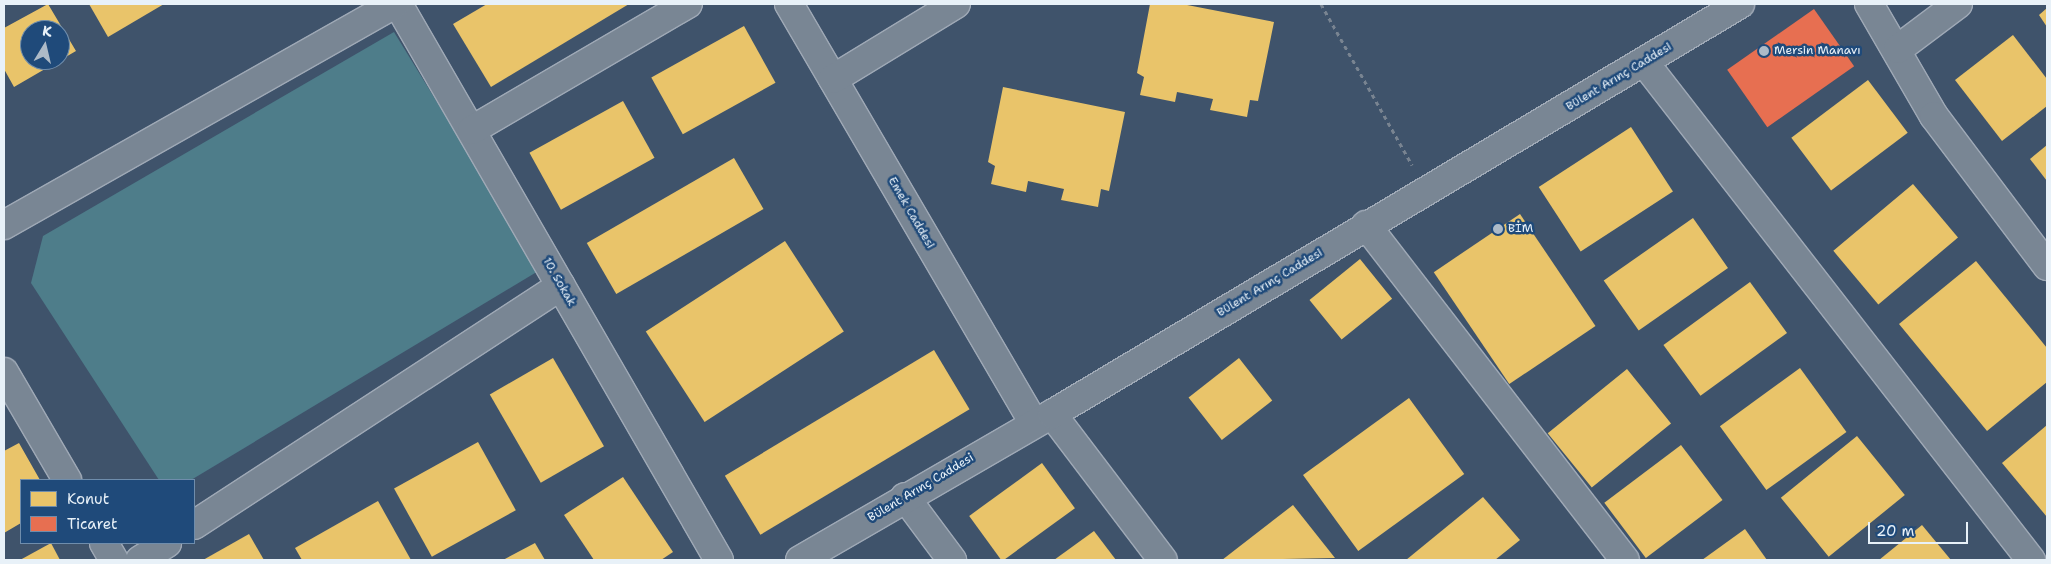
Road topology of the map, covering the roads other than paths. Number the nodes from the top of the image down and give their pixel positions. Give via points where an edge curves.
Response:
1 (397, 4) edge
2 (688, 4) edge
3 (789, 4) edge
4 (956, 4) edge
5 (1740, 4) edge
6 (1869, 4) edge
7 (1958, 4) edge
8 (1898, 49) junction
9 (1644, 62) junction
10 (833, 79) junction
11 (472, 130) junction
12 (4, 225) edge
13 (1366, 225) junction
14 (2047, 266) edge
15 (561, 286) junction
16 (4, 372) edge
17 (11, 401) edge
18 (1043, 418) junction
19 (66, 479) edge
20 (905, 498) junction
21 (195, 524) edge
22 (105, 544) edge
23 (164, 544) edge
24 (114, 560) edge
25 (140, 560) edge
26 (719, 560) edge
27 (800, 560) edge
28 (952, 560) edge
29 (1163, 560) edge
30 (1625, 560) edge
31 (2031, 560) edge

1 - 11 street, 10. Sokak
1 - 12 street
2 - 11 street
3 - 10 street, Emek Caddesi
4 - 10 street
5 - 9 street, Bülent Arınç Caddesi
6 - 8 street
7 - 8 street
8 - 14 street via 1934,116
9 - 13 street, Bülent Arınç Caddesi
9 - 31 street
10 - 18 street, Emek Caddesi
11 - 15 street, 10. Sokak
13 - 18 street, Bülent Arınç Caddesi
13 - 30 street
15 - 21 street
15 - 26 street, 10. Sokak
16 - 17 street
17 - 19 street
18 - 20 street, Bülent Arınç Caddesi
18 - 29 street, Emek Caddesi
20 - 27 street, Bülent Arınç Caddesi
20 - 28 street
22 - 24 street
23 - 25 street

